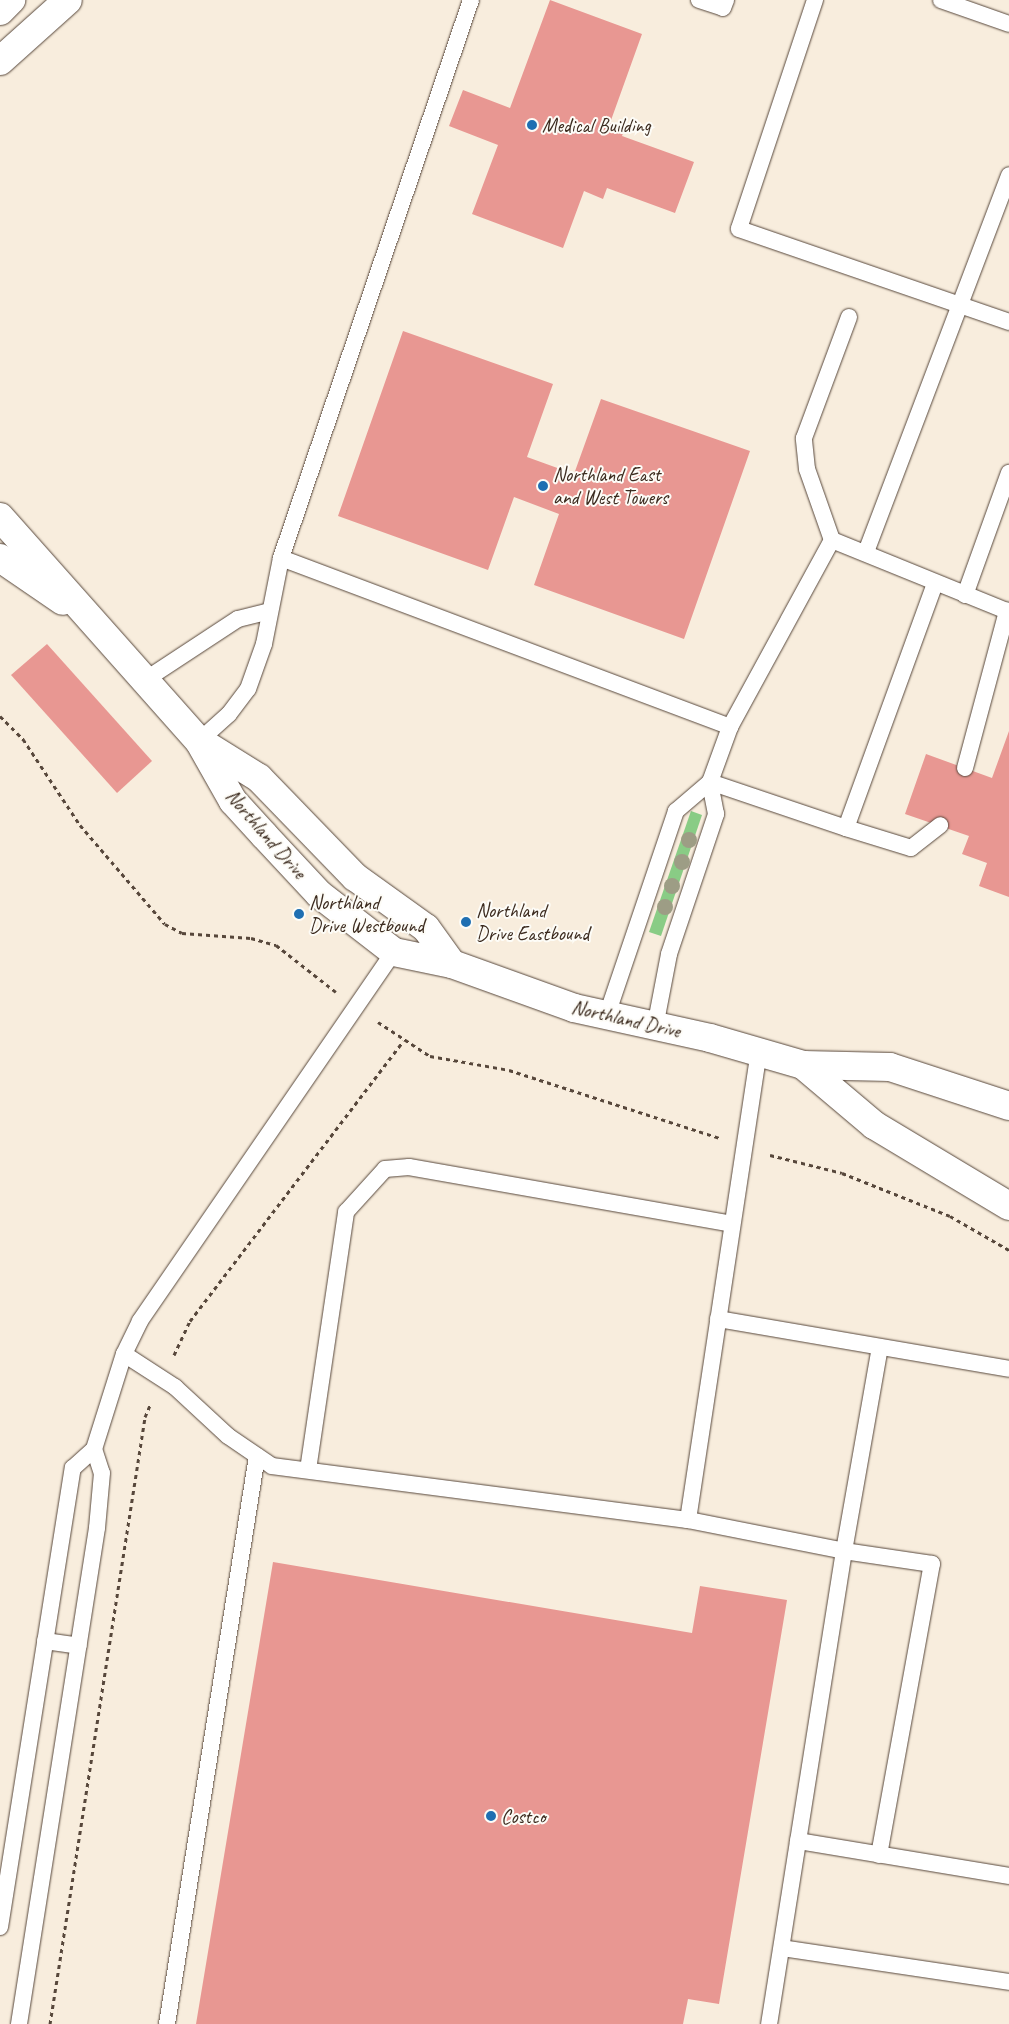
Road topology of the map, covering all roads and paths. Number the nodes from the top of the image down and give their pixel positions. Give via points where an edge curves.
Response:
1 (11, 0) edge
2 (68, 0) edge
3 (471, 0) edge
4 (699, 0) edge
5 (726, 0) edge
6 (815, 0) edge
7 (942, 0) edge
8 (0, 11) edge
9 (1009, 24) edge
10 (0, 61) edge
11 (1009, 175) edge
12 (960, 304) junction
13 (849, 317) dead end
14 (1009, 322) edge
15 (1009, 473) edge
16 (0, 517) edge
17 (832, 540) junction
18 (866, 552) junction
19 (0, 558) edge
20 (281, 558) junction
21 (935, 583) junction
22 (965, 595) junction
23 (269, 611) junction
24 (1008, 612) edge
25 (95, 624) junction
26 (145, 680) junction
27 (0, 716) edge
28 (730, 727) junction
29 (199, 741) junction
30 (965, 768) dead end
31 (710, 782) junction
32 (940, 826) dead end
33 (846, 828) junction
34 (394, 952) junction
35 (452, 964) junction
36 (320, 980) dead end
37 (607, 1015) junction
38 (654, 1027) junction
39 (387, 1029) dead end
40 (403, 1041) junction
41 (759, 1051) junction
42 (803, 1065) junction
43 (1009, 1106) edge
44 (723, 1139) dead end
45 (767, 1154) dead end
46 (1009, 1206) edge
47 (732, 1224) junction
48 (1009, 1250) edge
49 (718, 1319) junction
50 (880, 1347) junction
51 (124, 1354) junction
52 (1009, 1369) edge
53 (163, 1379) junction
54 (94, 1449) junction
55 (257, 1456) junction
56 (308, 1470) junction
57 (688, 1520) junction
58 (844, 1551) junction
59 (45, 1641) junction
60 (79, 1646) junction
61 (798, 1841) junction
62 (879, 1855) junction
63 (1009, 1876) edge
64 (0, 1927) edge
65 (782, 1948) junction
66 (1009, 1982) edge
67 (19, 2024) edge
68 (50, 2024) edge
69 (167, 2024) edge
70 (770, 2024) edge

1 - 8 main road
2 - 10 main road
3 - 20 lane
4 - 5 lane via 723,8
6 - 12 lane via 739,229
7 - 9 lane
11 - 12 lane
12 - 14 lane
12 - 18 lane
13 - 17 lane via 804,438 807,469
15 - 22 lane
16 - 25 main road, Northland Drive
17 - 18 lane
17 - 28 lane
18 - 21 lane
19 - 25 main road, Northland Drive
20 - 23 lane
20 - 28 lane
21 - 22 lane
21 - 33 lane
22 - 24 lane
23 - 26 lane via 238,619
23 - 29 lane via 264,644 248,689 229,714
24 - 30 lane
25 - 26 main road, Northland Drive
26 - 29 main road, Northland Drive
27 - 36 path via 23,739 80,825 165,924 182,932 251,938 276,945
28 - 31 lane
29 - 34 main road, Northland Drive via 233,801 264,836 319,894
29 - 35 main road, Northland Drive via 259,778 355,877 426,928
31 - 33 lane
31 - 37 lane via 676,811
31 - 38 lane via 716,814 669,954
32 - 33 lane via 911,848
34 - 35 main road, Northland Drive
34 - 51 lane via 140,1321
35 - 37 main road, Northland Drive via 521,992
37 - 38 main road, Northland Drive
38 - 41 main road, Northland Drive
39 - 40 path
40 - 44 path via 430,1056 509,1070
40 - 53 path via 190,1322
41 - 42 main road, Northland Drive
41 - 47 lane
42 - 43 main road, Northland Drive via 890,1067
42 - 46 main road, Northland Drive via 874,1125
45 - 48 path via 842,1173 950,1216
47 - 49 lane
47 - 56 lane via 410,1167 385,1169 346,1212
49 - 50 lane
49 - 57 lane
50 - 52 lane
50 - 58 lane
51 - 53 lane
51 - 54 lane
53 - 55 lane
53 - 68 path via 144,1417
54 - 59 lane via 73,1468
54 - 60 lane via 102,1473
55 - 56 lane via 272,1466
55 - 69 lane
56 - 57 lane
57 - 58 lane
58 - 61 lane
58 - 62 lane via 932,1564
59 - 60 lane
59 - 64 lane
60 - 67 lane
61 - 62 lane
61 - 65 lane
62 - 63 lane
65 - 66 lane
65 - 70 lane

